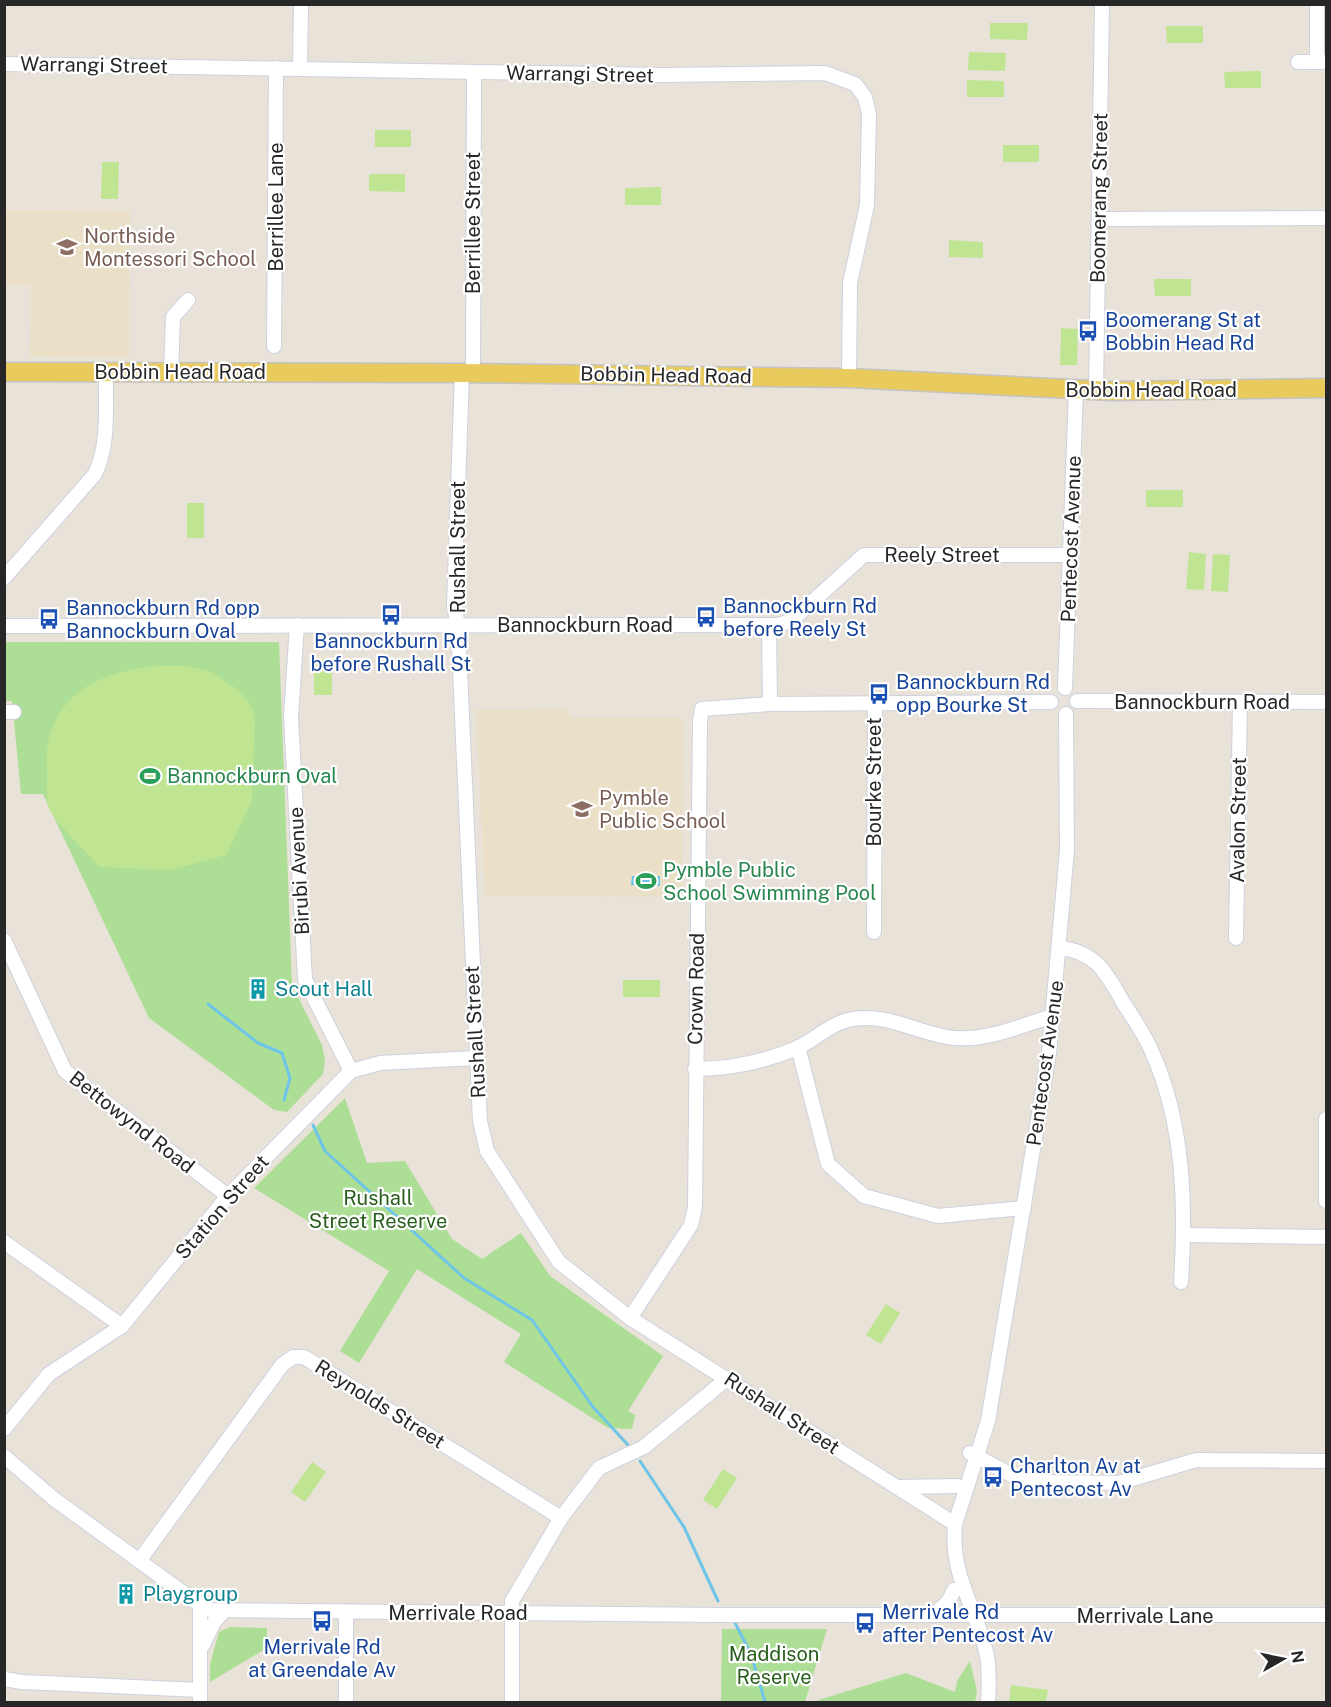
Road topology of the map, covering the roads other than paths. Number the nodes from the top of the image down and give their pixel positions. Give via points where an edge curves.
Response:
1 (301, 4) edge
2 (1102, 4) edge
3 (1317, 4) edge
4 (1298, 62) dead end
5 (1322, 62) edge
6 (4, 64) edge
7 (276, 68) junction
8 (300, 68) junction
9 (474, 72) junction
10 (1326, 218) edge
11 (1099, 219) junction
12 (188, 300) dead end
13 (274, 346) dead end
14 (4, 372) edge
15 (106, 372) junction
16 (171, 372) junction
17 (468, 373) junction
18 (849, 378) junction
19 (1326, 388) edge
20 (1076, 390) junction
21 (1096, 391) junction
22 (1070, 555) junction
23 (4, 578) edge
24 (297, 625) junction
25 (458, 625) junction
26 (769, 625) junction
27 (4, 626) edge
28 (1065, 688) junction
29 (1077, 701) junction
30 (1052, 702) junction
31 (1240, 702) junction
32 (1326, 702) edge
33 (770, 704) junction
34 (875, 704) junction
35 (1066, 714) junction
36 (873, 932) dead end
37 (1236, 938) dead end
38 (4, 940) edge
39 (1059, 948) junction
40 (1053, 1016) junction
41 (798, 1047) junction
42 (476, 1058) junction
43 (695, 1069) junction
44 (351, 1071) junction
45 (1326, 1119) edge
46 (1326, 1180) edge
47 (228, 1196) junction
48 (1326, 1201) edge
49 (1024, 1208) junction
50 (1184, 1235) junction
51 (1326, 1237) edge
52 (4, 1242) edge
53 (1181, 1282) dead end
54 (630, 1318) junction
55 (122, 1326) junction
56 (728, 1378) junction
57 (4, 1429) edge
58 (973, 1454) junction
59 (4, 1456) edge
60 (1326, 1461) edge
61 (957, 1486) junction
62 (898, 1487) junction
63 (561, 1518) junction
64 (952, 1522) junction
65 (139, 1561) junction
66 (954, 1590) junction
67 (200, 1605) junction
68 (224, 1611) junction
69 (346, 1612) junction
70 (512, 1613) junction
71 (934, 1614) junction
72 (968, 1616) junction
73 (1326, 1616) edge
74 (201, 1649) junction
75 (4, 1679) edge
76 (200, 1696) edge
77 (346, 1702) edge
78 (512, 1702) edge
79 (988, 1702) edge

1 - 8 street
2 - 11 street, Boomerang Street
3 - 5 street
4 - 5 street
6 - 7 street, Warrangi Street
7 - 8 street, Warrangi Street
7 - 13 street, Berrillee Lane
8 - 9 street, Warrangi Street
9 - 17 street, Berrillee Street
9 - 18 street, Warrangi Street via 825,73 855,84 865,97 868,114 867,194 850,283
10 - 11 street
11 - 21 street, Boomerang Street
12 - 16 street via 173,317
14 - 15 main road, Bobbin Head Road
15 - 16 main road, Bobbin Head Road
15 - 23 street via 101,462 95,474
16 - 17 main road, Bobbin Head Road
17 - 18 main road, Bobbin Head Road
17 - 25 street, Rushall Street via 454,606
18 - 20 main road, Bobbin Head Road
19 - 21 main road, Bobbin Head Road
20 - 21 main road, Bobbin Head Road
20 - 22 street, Pentecost Avenue
22 - 26 street, Reely Street via 864,555 791,621
22 - 28 street, Pentecost Avenue
24 - 25 street, Bannockburn Road
24 - 27 street, Bannockburn Road
24 - 44 street, Birubi Avenue via 291,717 305,980
25 - 26 street, Bannockburn Road
25 - 42 street, Rushall Street
26 - 33 street
28 - 29 street via 1074,692
28 - 30 street via 1054,693
29 - 31 street, Bannockburn Road
29 - 35 street via 1074,710
30 - 34 street
30 - 35 street via 1055,710
31 - 32 street, Bannockburn Road
31 - 37 street, Avalon Street
33 - 34 street
33 - 43 street, Crown Road via 702,709
34 - 36 street, Bourke Street
35 - 39 street, Pentecost Avenue via 1066,850
38 - 47 street, Bettowynd Road via 65,1071
39 - 40 street, Pentecost Avenue
39 - 50 street via 1075,949 1098,963 1152,1051 1176,1138 1183,1185
40 - 41 street via 1003,1031 957,1038 887,1019 863,1018 838,1023
40 - 49 street, Pentecost Avenue
41 - 43 street via 749,1065
41 - 49 street via 828,1164 864,1196 938,1216
42 - 44 street via 380,1063
42 - 54 street, Rushall Street via 480,1121 487,1151 559,1262
43 - 54 street, Crown Road via 695,1207 691,1225
44 - 47 street, Station Street
45 - 46 street
46 - 48 street
47 - 55 street, Station Street
49 - 58 street, Pentecost Avenue via 988,1421
50 - 51 street
50 - 53 street
52 - 55 street
54 - 56 street, Rushall Street
55 - 57 street, Station Street via 49,1374
56 - 62 street, Rushall Street
56 - 63 street via 644,1447 599,1468
58 - 60 street via 1027,1481 1119,1483 1196,1460
58 - 61 street, Pentecost Avenue
58 - 64 street, Pentecost Avenue
59 - 65 street, Merrivale Road via 54,1499
61 - 62 street
61 - 64 street, Pentecost Avenue
62 - 64 street, Rushall Street
63 - 65 street, Reynolds Street via 344,1381 304,1357 293,1357 282,1365
63 - 70 street via 514,1596
64 - 66 street, Pentecost Avenue via 948,1557
64 - 72 street, Pentecost Avenue via 954,1555
65 - 67 street, Merrivale Road
66 - 71 street via 948,1602
66 - 72 street, Pentecost Avenue
67 - 68 street, Merrivale Road
67 - 74 street
68 - 69 street, Merrivale Road
68 - 74 street
69 - 70 street, Merrivale Road
69 - 77 street
70 - 71 street, Merrivale Road
70 - 78 street
71 - 72 street, Merrivale Road
72 - 73 street, Merrivale Lane
72 - 79 street, Pentecost Avenue via 988,1659
74 - 76 street
75 - 76 street

